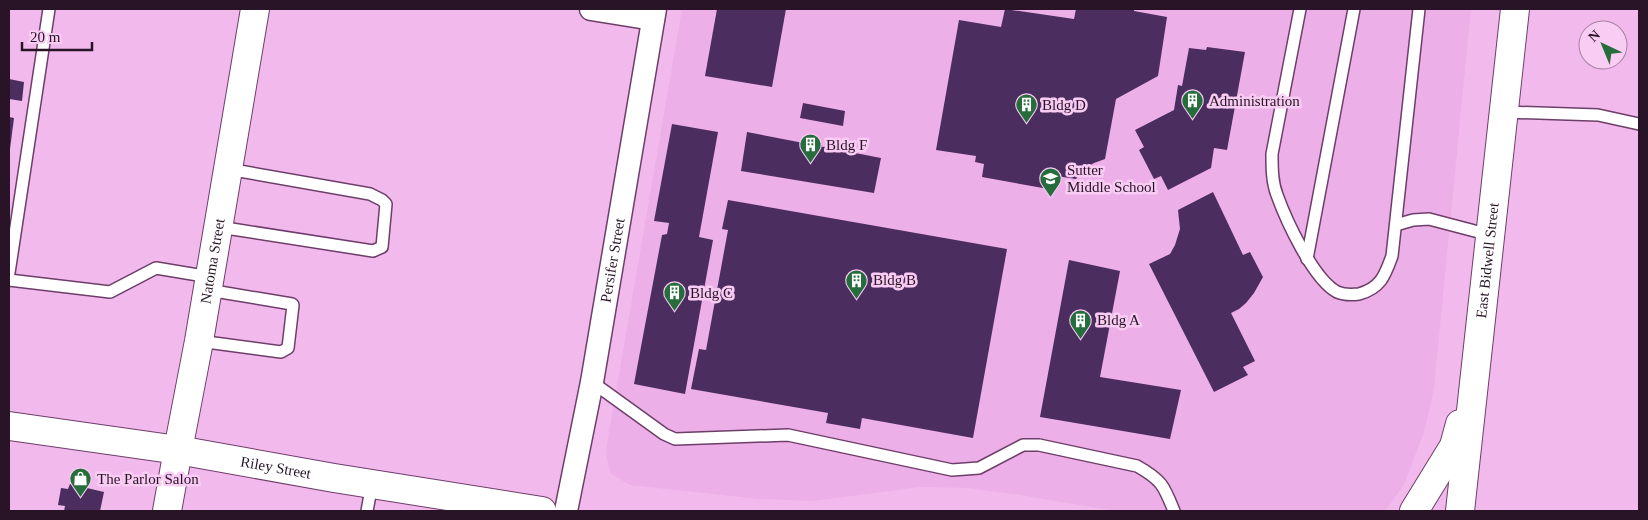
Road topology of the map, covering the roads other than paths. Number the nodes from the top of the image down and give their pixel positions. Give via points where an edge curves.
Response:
1 (49, 9) edge
2 (256, 9) edge
3 (591, 9) edge
4 (1300, 9) edge
5 (1354, 9) edge
6 (1419, 9) edge
7 (1515, 9) edge
8 (654, 14) edge
9 (1505, 112) junction
10 (1639, 124) edge
11 (228, 169) junction
12 (1396, 225) junction
13 (219, 227) junction
14 (1490, 235) junction
15 (1307, 259) junction
16 (9, 273) edge
17 (9, 280) edge
18 (209, 284) junction
19 (200, 340) junction
20 (1475, 370) junction
21 (592, 382) junction
22 (9, 426) edge
23 (178, 450) junction
24 (1464, 478) junction
25 (372, 484) junction
26 (167, 511) edge
27 (367, 511) edge
28 (542, 511) edge
29 (566, 511) edge
30 (1174, 511) edge
31 (1414, 511) edge
32 (1460, 511) edge
33 (1475, 511) edge

1 - 16 lane
2 - 11 main road, Natoma Street
3 - 8 street
4 - 15 lane via 1272,154 1272,173 1276,194
5 - 15 lane
6 - 12 lane
7 - 9 main road, East Bidwell Street
8 - 21 street, Persifer Street
9 - 10 lane via 1598,115
9 - 14 main road, East Bidwell Street
11 - 13 main road, Natoma Street
11 - 13 lane via 370,194 386,204 382,247 373,251
12 - 14 lane via 1429,219
12 - 15 lane via 1392,256 1384,278 1368,291 1350,296 1337,292
13 - 18 main road, Natoma Street
14 - 20 main road, East Bidwell Street
17 - 18 lane via 110,292 156,268
18 - 19 main road, Natoma Street
18 - 19 lane via 292,304 288,348 281,352
19 - 23 main road, Natoma Street
20 - 24 main road, East Bidwell Street
20 - 31 main road via 1454,446
21 - 29 street, Persifer Street
21 - 30 lane via 675,439 788,435 952,470 979,468 1022,445 1038,445 1137,466 1164,486
22 - 23 main road, Riley Street
23 - 25 main road, Riley Street
23 - 26 main road, Natoma Street
24 - 32 main road, East Bidwell Street
24 - 33 main road
25 - 27 lane
25 - 28 main road, Riley Street

